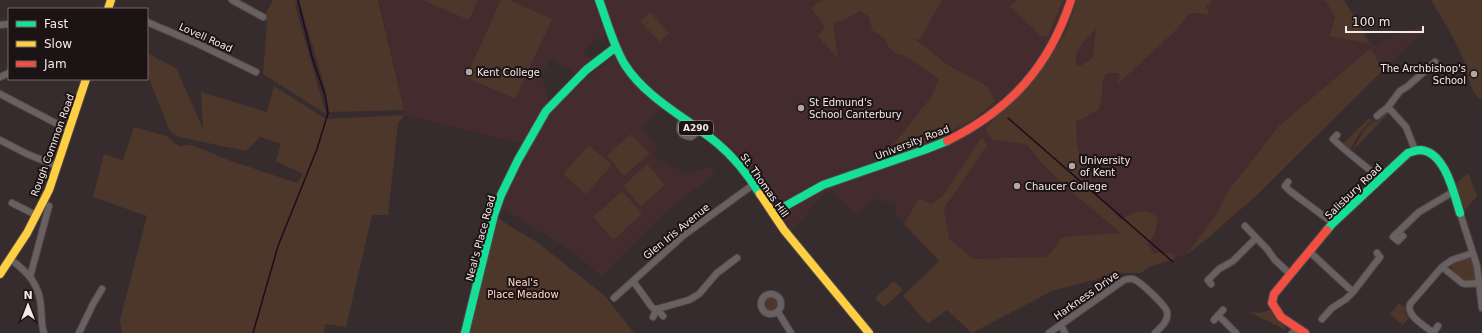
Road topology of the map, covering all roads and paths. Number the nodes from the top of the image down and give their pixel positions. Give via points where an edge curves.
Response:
1 (232, 0) edge
2 (599, 0) edge
3 (1071, 0) edge
4 (263, 17) dead end
5 (148, 22) edge
6 (616, 47) junction
7 (1435, 62) dead end
8 (256, 72) dead end
9 (86, 80) edge
10 (0, 94) edge
11 (1388, 107) junction
12 (1377, 116) dead end
13 (683, 118) junction
14 (69, 130) junction
15 (700, 130) junction
16 (535, 131) junction
17 (1337, 135) dead end
18 (0, 140) edge
19 (522, 140) dead end
20 (1415, 150) junction
21 (57, 166) junction
22 (1380, 180) junction
23 (1288, 182) dead end
24 (754, 184) junction
25 (1453, 192) junction
26 (12, 203) dead end
27 (49, 206) dead end
28 (773, 213) junction
29 (1461, 214) joint
30 (36, 216) junction
31 (44, 221) junction
32 (1333, 223) junction
33 (1245, 226) dead end
34 (1403, 236) dead end
35 (1256, 238) junction
36 (1310, 252) junction
37 (1377, 253) dead end
38 (1473, 253) junction
39 (727, 256) dead end
40 (737, 258) dead end
41 (10, 259) junction
42 (731, 262) junction
43 (1442, 267) junction
44 (0, 274) edge
45 (1290, 274) junction
46 (30, 277) junction
47 (633, 281) junction
48 (1479, 283) junction
49 (1211, 284) dead end
50 (102, 290) dead end
51 (1353, 292) junction
52 (614, 298) dead end
53 (1482, 308) edge
54 (657, 309) junction
55 (1223, 310) dead end
56 (778, 312) dead end
57 (663, 316) dead end
58 (653, 317) dead end
59 (1322, 319) dead end
60 (1061, 325) junction
61 (1438, 326) dead end
62 (1294, 331) edge
63 (44, 333) edge
64 (79, 333) edge
65 (465, 333) edge
66 (791, 333) edge
67 (869, 333) edge
68 (1050, 333) edge
69 (1065, 333) edge
70 (1156, 333) edge
71 (1236, 333) edge
72 (1305, 333) edge
73 (1433, 333) edge

1 - 4 street
2 - 6 street, A290
3 - 28 street, University Road via 1060,30 1040,66 993,114 942,143 823,185
5 - 8 street, Lovell Road
6 - 13 street, St. Thomas Hill / A290 via 625,65 639,83
6 - 16 street, Neal's Place Road via 581,74 546,111
7 - 11 street via 1400,92
9 - 14 street, Rough Common Road
10 - 14 street
11 - 12 street
11 - 20 street via 1406,127
13 - 15 street, St. Thomas Hill / A290
13 - 15 street via 679,129 683,135 691,138
14 - 21 street, Rough Common Road
15 - 24 street, St. Thomas Hill / A290 via 724,148
16 - 19 street, Neal's Place Road
16 - 65 street, Neal's Place Road via 509,177 494,215
17 - 22 street via 1333,139
18 - 21 street
20 - 22 street, Salisbury Road via 1408,153
20 - 25 street via 1427,150 1438,159
21 - 30 street, Rough Common Road
22 - 32 street, Salisbury Road
23 - 32 street via 1285,186 1290,191
24 - 28 street, St. Thomas Hill / A290
24 - 47 street, Glen Iris Avenue via 684,235
25 - 29 street
25 - 34 street via 1420,212 1393,238 1398,241
26 - 30 street
27 - 31 street, Rough Common Road
28 - 67 street, St. Thomas Hill / A290 via 784,230
29 - 38 street via 1462,227
30 - 31 street
30 - 41 street, Rough Common Road
31 - 46 street, Rough Common Road
32 - 36 street, Salisbury Road
33 - 35 street
35 - 45 street
35 - 49 street via 1233,261 1213,274 1208,280
36 - 45 street, Salisbury Road
36 - 51 street
37 - 51 street via 1380,257
38 - 43 street via 1452,260
38 - 48 street
39 - 42 street
40 - 42 street
41 - 44 street, Rough Common Road
41 - 46 street
42 - 54 street via 713,277 699,294 689,300
43 - 48 street via 1462,283
43 - 73 street via 1412,300 1409,307 1411,315
45 - 62 street, Salisbury Road via 1274,294 1272,303 1278,314
46 - 63 street via 40,297
47 - 52 street, Glen Iris Avenue
47 - 54 street via 651,306
48 - 53 street
50 - 64 street via 92,304
51 - 59 street
54 - 57 street
54 - 58 street
55 - 71 street via 1216,317
56 - 66 street
60 - 68 street, Harkness Drive
60 - 69 street
60 - 70 street, Harkness Drive via 1130,278 1138,281 1166,308 1166,323
61 - 73 street
62 - 72 street, Salisbury Road

